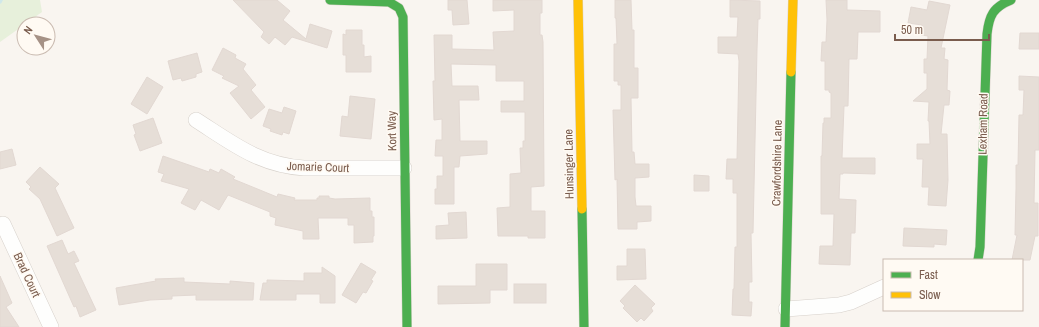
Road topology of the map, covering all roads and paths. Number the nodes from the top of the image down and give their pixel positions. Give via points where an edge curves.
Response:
1 (330, 0) edge
2 (578, 0) edge
3 (793, 0) edge
4 (1011, 0) edge
5 (196, 120) dead end
6 (404, 168) junction
7 (3, 224) dead end
8 (978, 259) edge
9 (883, 287) edge
10 (786, 309) junction
11 (51, 327) edge
12 (407, 327) edge
13 (584, 327) edge
14 (785, 327) edge

1 - 6 street, Kort Way via 389,2 403,14
2 - 13 street, Hunsinger Lane
3 - 10 street, Crawfordshire Lane
4 - 8 street, Lexham Road via 1003,2 995,9 988,22
5 - 6 street, Jomarie Court via 243,150 274,164 304,168
6 - 12 street, Kort Way
7 - 11 street, Brad Court
9 - 10 street via 839,305
10 - 14 street, Crawfordshire Lane

